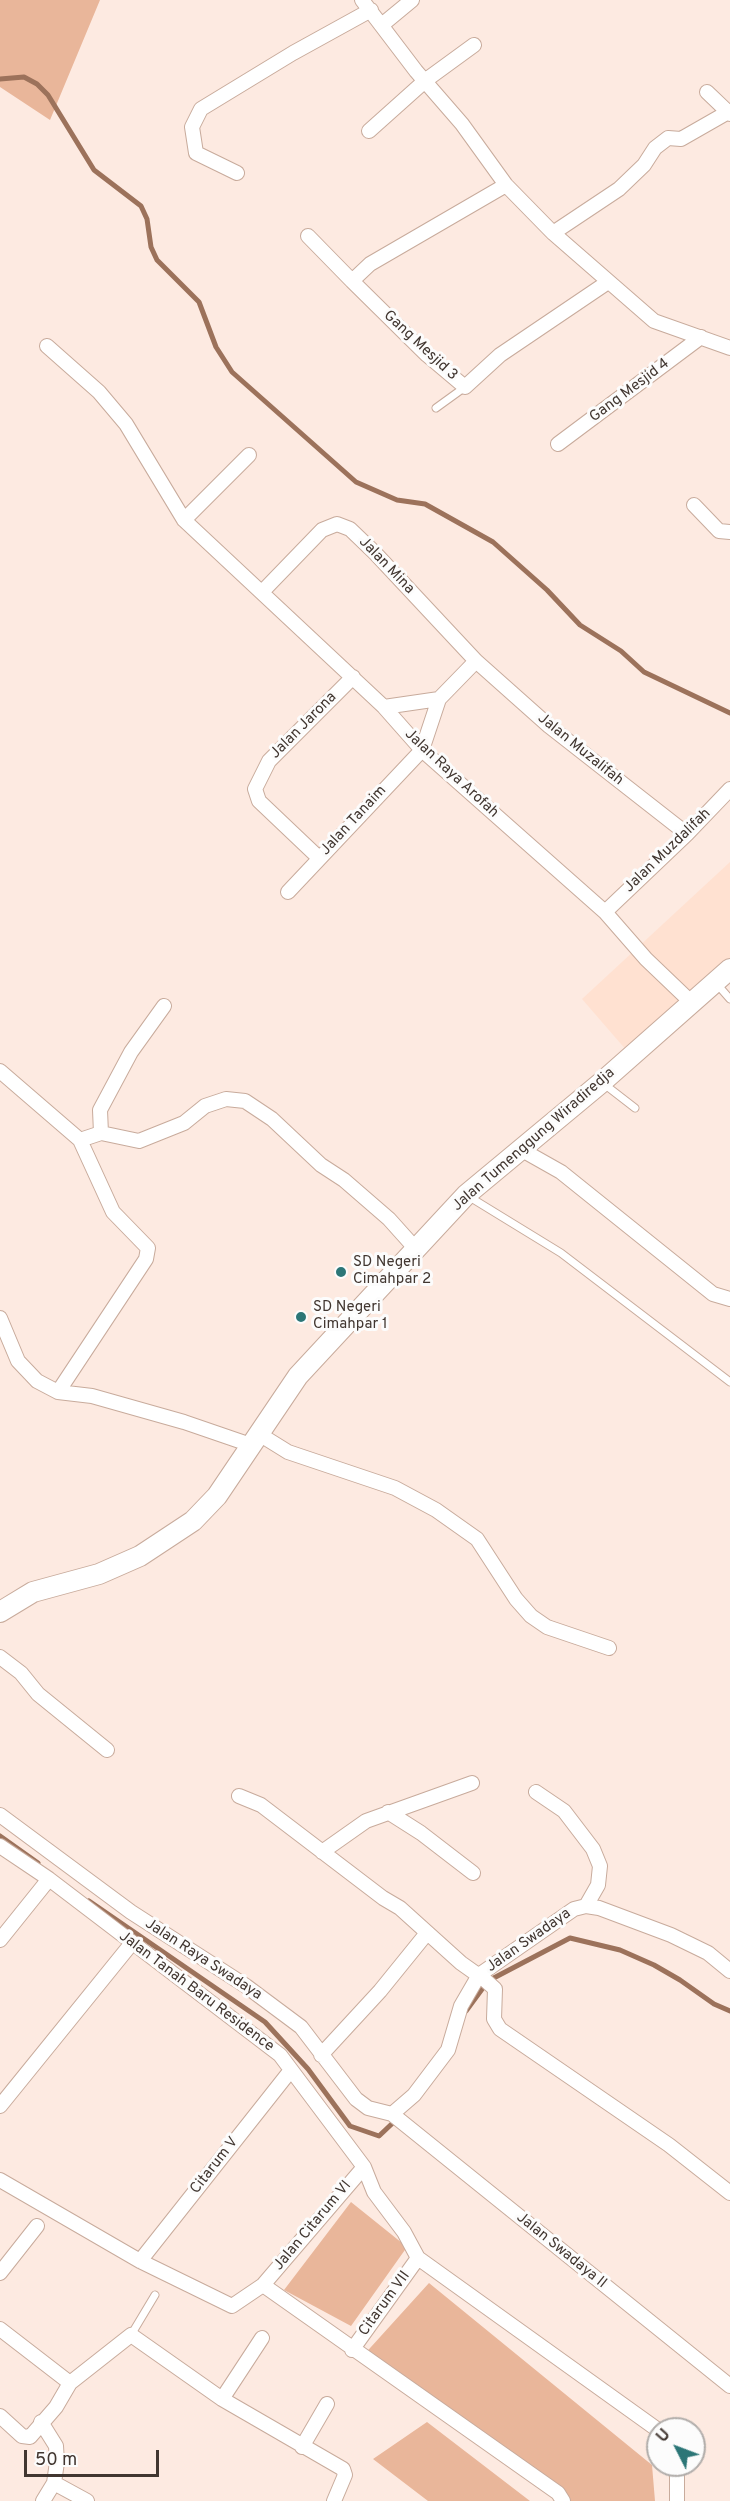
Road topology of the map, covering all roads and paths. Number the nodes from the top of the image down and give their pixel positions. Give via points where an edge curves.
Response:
1 (412, 0) edge
2 (367, 5) edge
3 (383, 24) junction
4 (474, 45) dead end
5 (426, 80) junction
6 (707, 92) dead end
7 (730, 112) edge
8 (369, 131) dead end
9 (237, 173) dead end
10 (506, 185) junction
11 (553, 233) junction
12 (308, 236) dead end
13 (352, 281) junction
14 (608, 282) junction
15 (701, 338) junction
16 (47, 346) dead end
17 (730, 348) edge
18 (465, 387) junction
19 (436, 408) dead end
20 (558, 444) dead end
21 (249, 455) dead end
22 (694, 506) dead end
23 (184, 520) junction
24 (730, 532) edge
25 (263, 591) junction
26 (476, 661) junction
27 (353, 677) junction
28 (439, 699) junction
29 (384, 707) junction
30 (422, 750) junction
31 (730, 789) edge
32 (687, 834) junction
33 (319, 858) junction
34 (288, 892) dead end
35 (605, 912) junction
36 (730, 969) edge
37 (715, 982) junction
38 (730, 999) edge
39 (692, 1003) junction
40 (164, 1005) dead end
41 (0, 1071) edge
42 (602, 1082) junction
43 (635, 1108) dead end
44 (101, 1133) junction
45 (80, 1140) junction
46 (522, 1150) junction
47 (466, 1195) junction
48 (415, 1248) junction
49 (730, 1299) edge
50 (0, 1318) edge
51 (730, 1382) edge
52 (57, 1392) junction
53 (255, 1440) junction
54 (0, 1612) edge
55 (609, 1648) dead end
56 (0, 1658) edge
57 (107, 1750) dead end
58 (472, 1783) dead end
59 (536, 1792) dead end
60 (239, 1796) dead end
61 (388, 1812) junction
62 (0, 1815) edge
63 (0, 1846) edge
64 (322, 1852) junction
65 (473, 1873) dead end
66 (50, 1879) junction
67 (586, 1906) junction
68 (427, 1933) junction
69 (0, 1940) edge
70 (132, 1943) junction
71 (730, 1971) edge
72 (486, 1982) junction
73 (321, 2055) junction
74 (291, 2070) junction
75 (0, 2106) edge
76 (396, 2118) junction
77 (364, 2167) junction
78 (0, 2180) edge
79 (730, 2193) edge
80 (37, 2226) dead end
81 (418, 2259) junction
82 (140, 2261) junction
83 (0, 2273) edge
84 (263, 2285) junction
85 (155, 2295) dead end
86 (0, 2328) edge
87 (131, 2335) junction
88 (262, 2338) dead end
89 (352, 2350) junction
90 (70, 2383) junction
91 (730, 2386) edge
92 (222, 2399) junction
93 (327, 2404) dead end
94 (0, 2416) edge
95 (646, 2421) edge
96 (41, 2422) junction
97 (302, 2447) junction
98 (677, 2477) edge
99 (54, 2483) junction
100 (43, 2501) edge
101 (87, 2501) edge
102 (334, 2501) edge
103 (563, 2501) edge
104 (677, 2501) edge

1 - 3 street
2 - 3 street
2 - 9 street via 201,109 192,127 196,153
3 - 5 street
4 - 5 street
5 - 8 street
5 - 10 street
6 - 7 street
7 - 11 street via 681,140 668,138 619,189
10 - 11 street
10 - 13 street via 370,264
11 - 14 street
12 - 13 street, Gang Mesjid 3
13 - 18 street, Gang Mesjid 3
14 - 15 street via 654,321
14 - 18 street, Gang Mesjid 3 via 500,355
15 - 17 street
15 - 20 street, Gang Mesjid 4
16 - 23 street, Jalan Raya Arofah via 99,392 126,424
18 - 19 lane
21 - 23 street
22 - 24 street via 719,531
23 - 25 street, Jalan Raya Arofah
25 - 26 street, Jalan Mina via 322,530 337,524 350,529 375,553
25 - 27 street, Jalan Raya Arofah
26 - 28 street
26 - 32 street, Jalan Muzalifah via 549,726
27 - 29 street, Jalan Raya Arofah
27 - 33 street, Jalan Jarona via 269,761 255,789 259,801
28 - 29 street
28 - 30 street
29 - 30 street, Jalan Raya Arofah
30 - 33 street, Jalan Tanaim
30 - 35 street, Jalan Raya Arofah
31 - 32 street, Jalan Muzdalifah
32 - 35 street, Jalan Muzdalifah
33 - 34 street, Jalan Tanaim
35 - 39 street, Jalan Raya Arofah
36 - 37 street, Jalan Tumenggung Wiradiredja
37 - 38 lane
37 - 39 street, Jalan Tumenggung Wiradiredja
39 - 42 street, Jalan Tumenggung Wiradiredja
40 - 44 street via 131,1052 100,1110
41 - 45 street
42 - 43 lane
42 - 46 street, Jalan Tumenggung Wiradiredja
44 - 45 street
44 - 48 street via 139,1141 184,1123 206,1106 226,1099 245,1101 344,1180
45 - 52 street via 113,1212 148,1248 146,1259
46 - 47 street, Jalan Tumenggung Wiradiredja
46 - 49 street via 561,1172 713,1294
47 - 48 street, Jalan Tumenggung Wiradiredja
47 - 51 lane via 561,1253
48 - 53 street, Jalan Tumenggung Wiradiredja via 298,1376
50 - 52 street via 18,1361 37,1381
52 - 53 street via 92,1396
53 - 54 street, Jalan Tumenggung Wiradiredja via 217,1496 193,1521 140,1556 99,1574 33,1592
53 - 55 street via 395,1488 444,1514 477,1539 531,1616 547,1627
56 - 57 street
58 - 61 street
59 - 67 street via 564,1812 593,1849 600,1866 598,1885
60 - 64 street via 261,1805
61 - 64 street via 354,1828
61 - 65 street
62 - 73 street, Jalan Raya Swadaya via 131,1912 301,2027
63 - 66 street, Jalan Tanah Baru Residence
64 - 68 street
66 - 69 street
66 - 70 street, Jalan Tanah Baru Residence
67 - 71 street, Jalan Swadaya via 692,1944
67 - 72 street, Jalan Swadaya via 574,1909
68 - 72 street
68 - 73 street
70 - 74 street, Jalan Tanah Baru Residence via 280,2055
70 - 75 street
72 - 76 street, Jalan Swadaya via 461,2006 448,2050
72 - 79 street via 494,2019 500,2028 669,2145
73 - 76 street, Jalan Raya Swadaya via 356,2099
74 - 77 street, Jalan Tanah Baru Residence
74 - 82 street, Citarum V
76 - 91 street, Jalan Swadaya II
77 - 81 street, Jalan Tanah Baru Residence via 374,2192 404,2232
77 - 84 street, Jalan Citarum VI
78 - 82 street
80 - 83 street
81 - 89 street, Citarum VII
81 - 95 street
82 - 84 street, Jalan Citarum VI via 232,2306
84 - 89 street
85 - 87 lane
86 - 90 street
87 - 90 street
87 - 92 street
88 - 92 street
89 - 103 street via 558,2493
90 - 96 street via 56,2407
92 - 97 street
93 - 97 street
94 - 96 street via 25,2437 30,2437
96 - 99 street via 56,2446
97 - 102 street via 343,2469 345,2475
98 - 104 street
99 - 100 street
99 - 101 street

